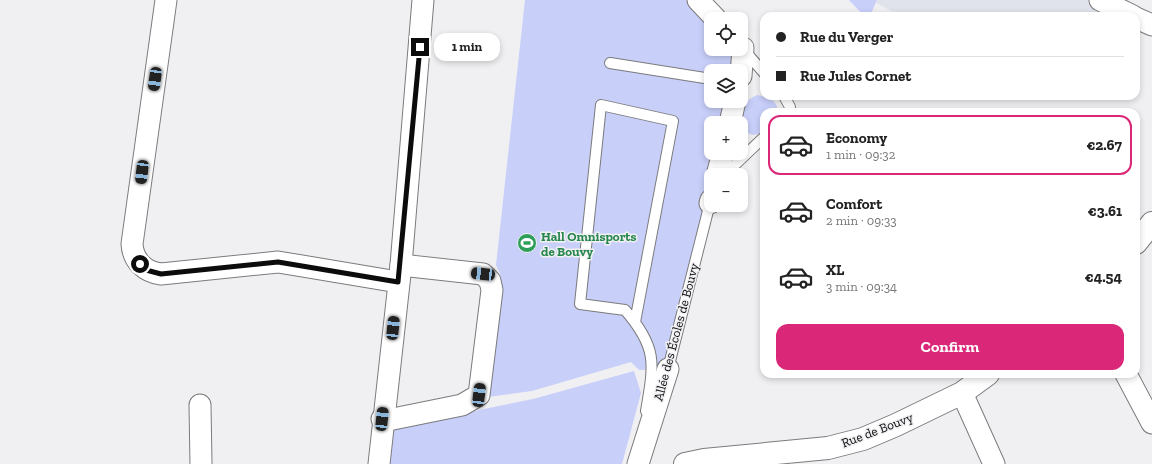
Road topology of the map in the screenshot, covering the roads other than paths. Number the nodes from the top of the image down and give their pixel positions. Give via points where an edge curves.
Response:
1 (166, 0) edge
2 (423, 0) edge
3 (698, 0) edge
4 (1100, 0) edge
5 (709, 12) edge
6 (1125, 12) edge
7 (1140, 20) edge
8 (1152, 25) edge
9 (748, 54) edge
10 (610, 63) dead end
11 (760, 68) edge
12 (704, 78) edge
13 (760, 141) edge
14 (731, 168) edge
15 (708, 212) edge
16 (1152, 223) edge
17 (1140, 238) edge
18 (400, 273) junction
19 (635, 322) junction
20 (668, 369) joint
21 (983, 378) edge
22 (1128, 378) edge
23 (962, 393) junction
24 (200, 405) dead end
25 (382, 419) junction
26 (1152, 423) edge
27 (201, 464) edge
28 (379, 464) edge
29 (637, 464) edge
30 (685, 464) edge
31 (994, 464) edge

1 - 18 street via 132,244 132,252 140,264 146,270 161,274 278,262
2 - 18 street
3 - 5 street
4 - 6 street
7 - 8 street
9 - 11 lane
10 - 12 lane
13 - 14 lane
15 - 20 lane, Allée des Écoles de Bouvy
16 - 17 street
18 - 25 street
18 - 25 street via 483,274 490,281 492,290 479,395 462,405
19 - 19 lane via 673,121 601,105 580,304 625,310
19 - 29 lane via 650,349 653,369
20 - 29 street, Allée des Écoles de Bouvy
21 - 23 street, Rue de Bouvy
22 - 26 street
23 - 30 street, Rue de Bouvy via 863,439 828,448 711,459
23 - 31 street
24 - 27 street
25 - 28 street

